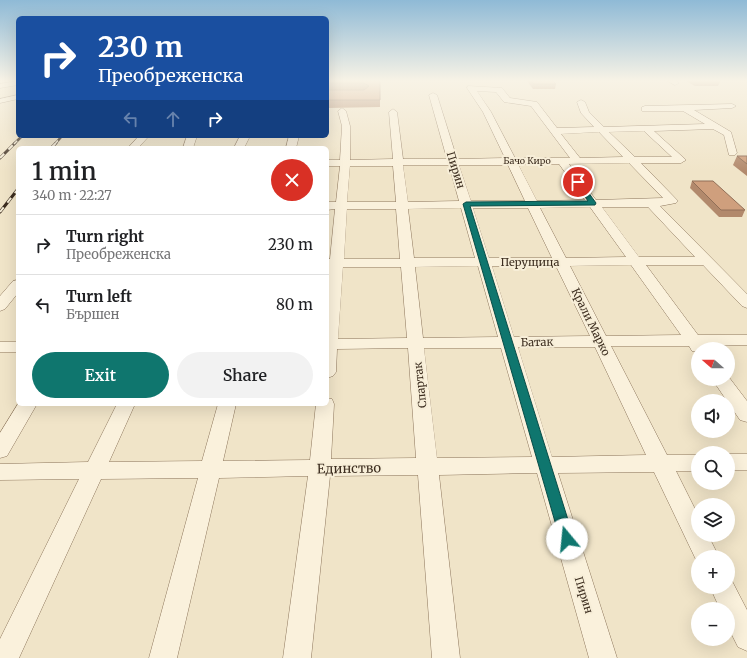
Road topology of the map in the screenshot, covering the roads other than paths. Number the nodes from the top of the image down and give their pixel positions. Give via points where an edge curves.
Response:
1 (342, 111) edge
2 (438, 111) edge
3 (486, 111) edge
4 (539, 111) edge
5 (584, 111) edge
6 (690, 111) edge
7 (393, 112) dead end
8 (715, 126) junction
9 (647, 129) junction
10 (602, 130) junction
11 (554, 131) junction
12 (142, 138) edge
13 (135, 146) edge
14 (732, 153) dead end
15 (562, 161) junction
16 (577, 161) junction
17 (630, 161) junction
18 (398, 162) junction
19 (454, 162) junction
20 (512, 162) junction
21 (329, 163) edge
22 (345, 163) junction
23 (593, 203) junction
24 (651, 203) junction
25 (466, 204) junction
26 (533, 204) junction
27 (402, 205) junction
28 (329, 206) edge
29 (342, 206) junction
30 (708, 261) junction
31 (408, 262) junction
32 (484, 262) junction
33 (561, 262) junction
34 (636, 262) junction
35 (332, 263) edge
36 (16, 286) edge
37 (747, 303) edge
38 (0, 306) edge
39 (329, 324) edge
40 (747, 340) edge
41 (601, 341) junction
42 (508, 342) junction
43 (694, 342) edge
44 (727, 342) edge
45 (416, 343) junction
46 (329, 344) edge
47 (691, 345) edge
48 (0, 347) edge
49 (16, 347) edge
50 (726, 386) edge
51 (27, 406) edge
52 (125, 406) edge
53 (226, 406) edge
54 (325, 406) edge
55 (747, 415) edge
56 (0, 450) edge
57 (735, 462) edge
58 (747, 462) edge
59 (661, 463) junction
60 (691, 463) edge
61 (544, 465) junction
62 (428, 466) junction
63 (320, 468) junction
64 (210, 470) junction
65 (94, 471) junction
66 (0, 472) edge
67 (704, 550) edge
68 (725, 594) edge
69 (747, 638) edge
70 (5, 658) edge
71 (163, 658) edge
72 (296, 658) edge
73 (446, 658) edge
74 (603, 658) edge

1 - 22 street via 346,126
2 - 19 street, Пирин
3 - 20 street, Крали Марко
4 - 11 street, Крали Марко
5 - 10 street
6 - 8 street
7 - 18 street, Спартак
8 - 9 street
8 - 14 street via 728,134
9 - 10 street
9 - 17 street, Бачо Киро via 681,160
10 - 11 street
10 - 17 street
11 - 16 street
12 - 13 street
15 - 16 street, Бачо Киро
15 - 20 street, Бачо Киро
15 - 23 street
16 - 17 street, Бачо Киро
17 - 24 street via 672,201
18 - 19 street, Бачо Киро
18 - 22 street, Бачо Киро
18 - 27 street, Спартак
19 - 20 street, Бачо Киро
19 - 25 street, Пирин
20 - 26 street, Крали Марко
21 - 22 street, Бачо Киро
22 - 29 street
23 - 24 street
23 - 26 street
23 - 34 street
24 - 30 street
25 - 26 street
25 - 27 street
25 - 32 street, Пирин
26 - 33 street, Крали Марко
27 - 29 street
27 - 31 street, Спартак
28 - 29 street
29 - 35 street
30 - 34 street, Перущица
30 - 37 street
31 - 32 street, Перущица
31 - 35 street, Перущица
31 - 45 street, Спартак
32 - 33 street, Перущица
32 - 42 street, Пирин
33 - 34 street, Перущица
33 - 41 street, Крали Марко
34 - 43 street
35 - 39 street
36 - 38 street
40 - 44 street, Батак
41 - 42 street, Батак
41 - 47 street, Батак
41 - 59 street, Крали Марко
42 - 45 street, Батак
42 - 61 street, Пирин
45 - 46 street, Батак
45 - 62 street, Спартак
48 - 49 street
50 - 55 street
51 - 56 street
52 - 65 street
53 - 64 street
54 - 63 street
57 - 58 street
59 - 60 street, Единство
59 - 61 street, Единство
59 - 67 street, Крали Марко
61 - 62 street, Единство
61 - 74 street, Пирин
62 - 63 street, Единство
62 - 73 street, Спартак
63 - 64 street, Единство
63 - 72 street
64 - 65 street, Единство
64 - 71 street
65 - 66 street, Единство
65 - 70 street
68 - 69 street

